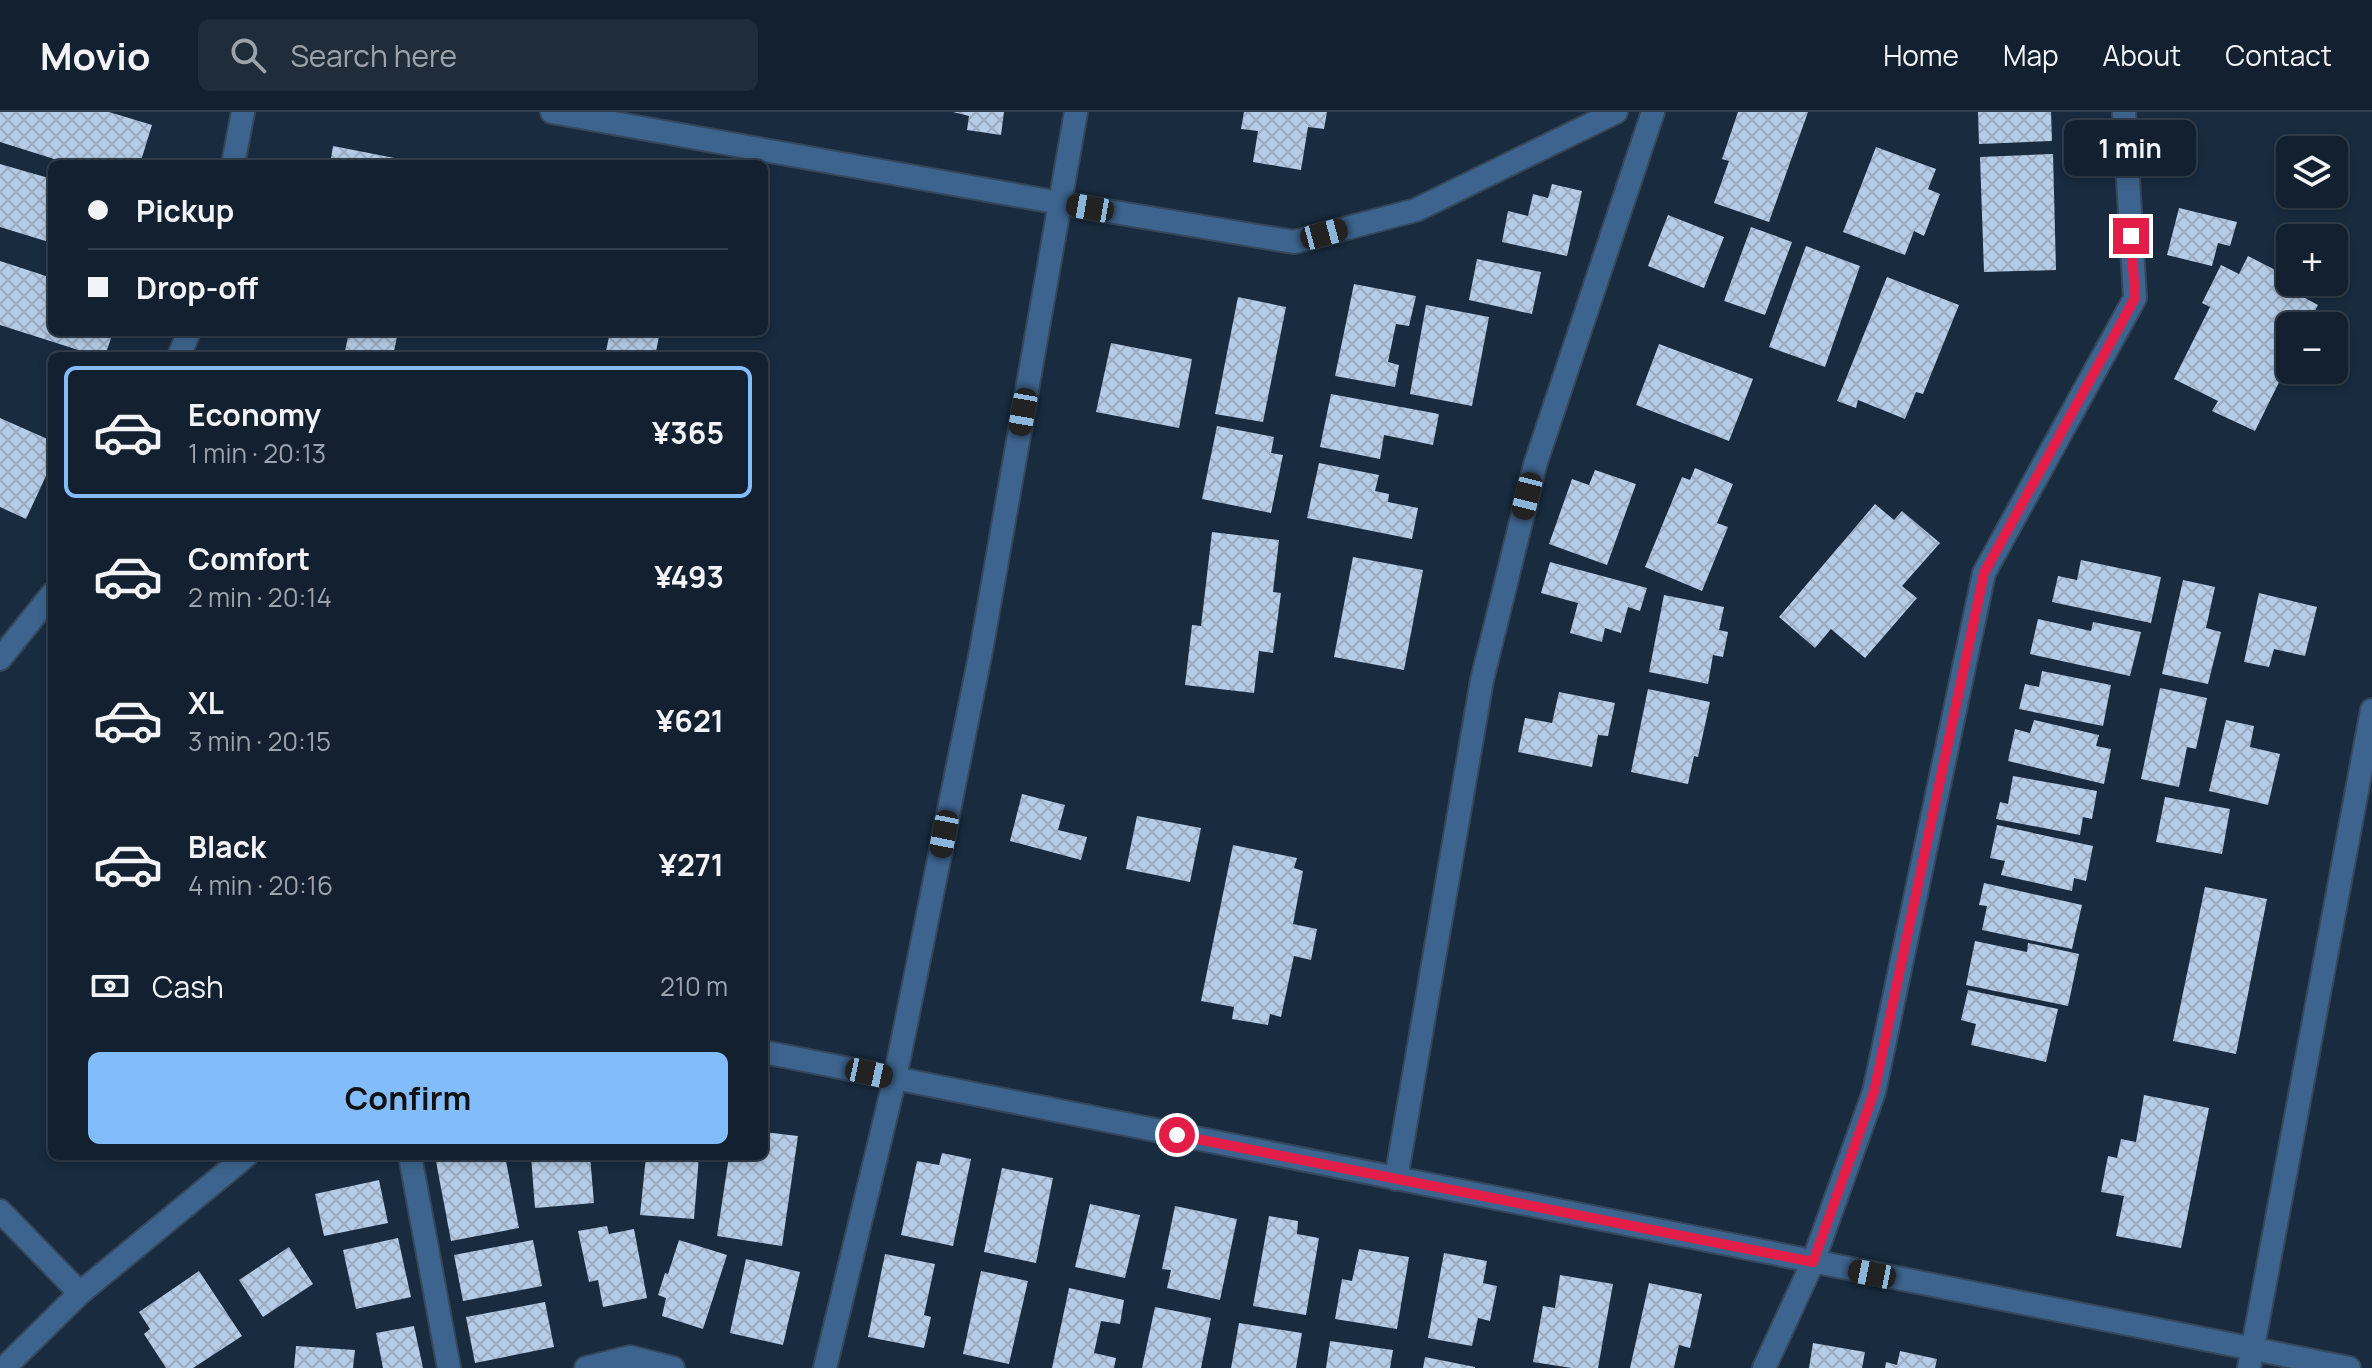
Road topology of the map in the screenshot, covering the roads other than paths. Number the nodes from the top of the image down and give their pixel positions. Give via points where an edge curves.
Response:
1 (243, 112) edge
2 (552, 112) edge
3 (1076, 112) edge
4 (1616, 112) edge
5 (1653, 112) edge
6 (2124, 112) edge
7 (580, 115) edge
8 (234, 160) edge
9 (1060, 203) junction
10 (48, 599) edge
11 (0, 659) edge
12 (2372, 710) edge
13 (768, 1053) edge
14 (895, 1078) junction
15 (241, 1160) edge
16 (411, 1160) edge
17 (1396, 1179) junction
18 (0, 1211) edge
19 (1813, 1262) junction
20 (80, 1293) junction
21 (2251, 1358) edge
22 (4, 1368) edge
23 (449, 1368) edge
24 (586, 1368) edge
25 (673, 1368) edge
26 (825, 1368) edge
27 (1764, 1368) edge
28 (2349, 1368) edge

1 - 8 street
2 - 7 street
3 - 9 street
4 - 9 street via 1416,210 1294,242
5 - 17 street via 1535,465 1482,680
6 - 19 street via 2135,298 1984,573 1874,1092
7 - 9 street
9 - 14 street via 981,651
10 - 11 street
12 - 21 street
13 - 14 street
14 - 17 street
14 - 26 street
15 - 20 street
16 - 23 street
17 - 19 street
18 - 20 street
19 - 21 street
19 - 27 street
20 - 22 street
21 - 28 street
24 - 25 street via 630,1357

